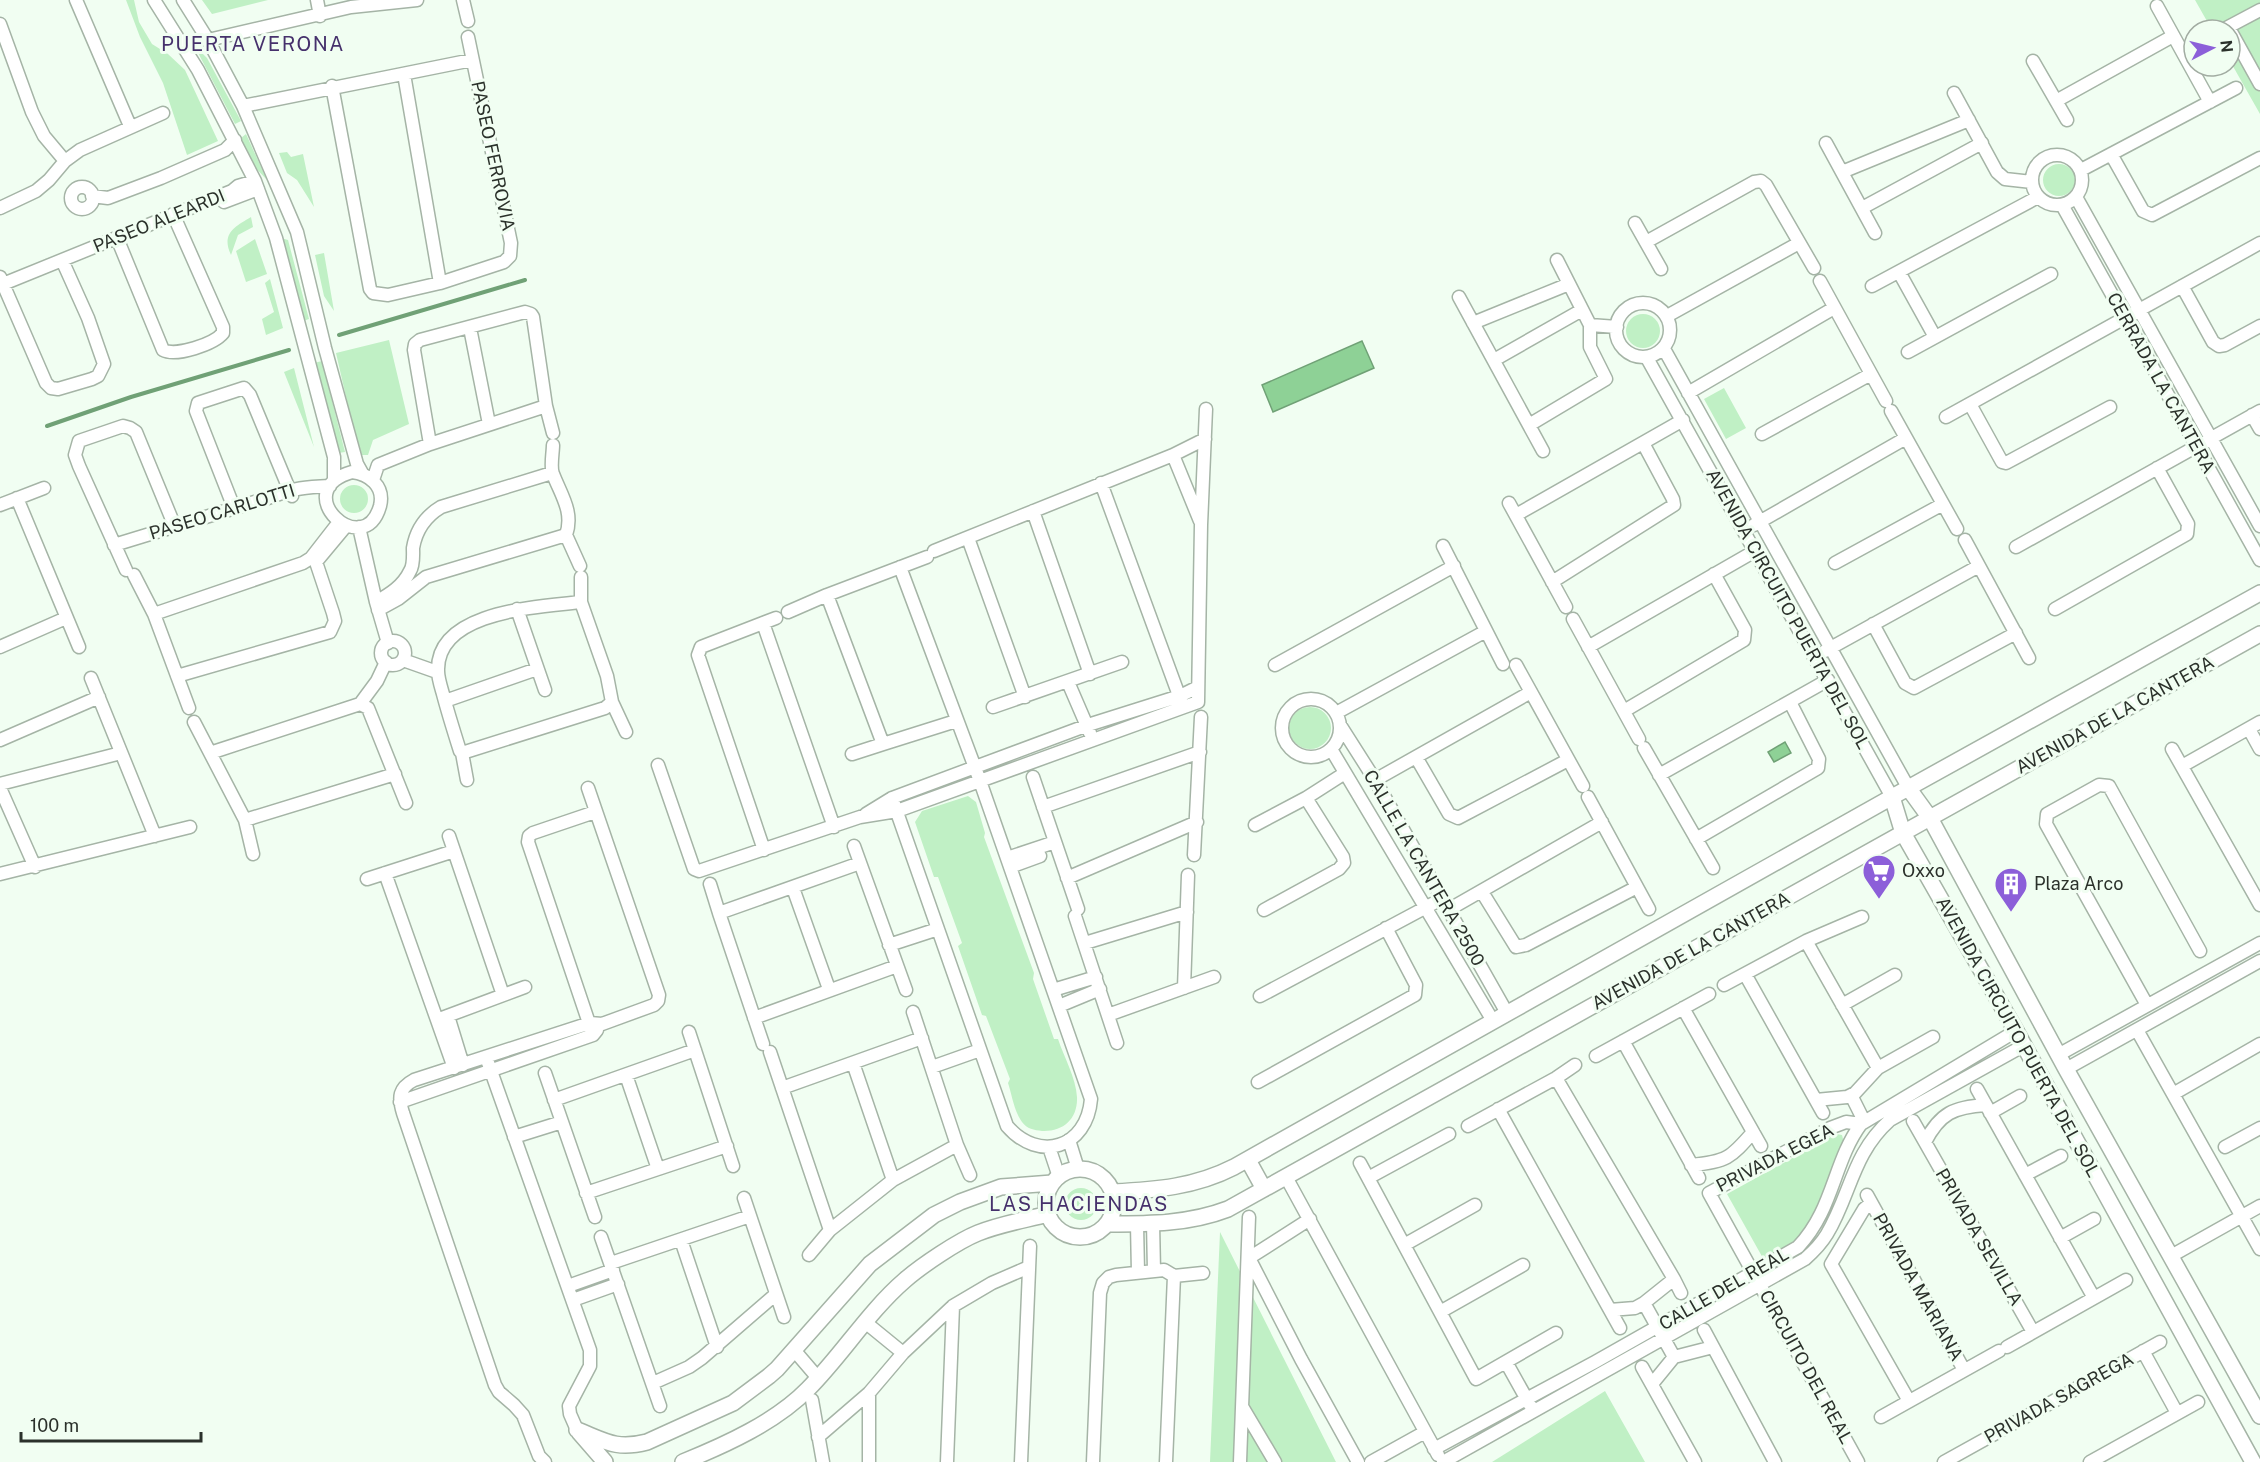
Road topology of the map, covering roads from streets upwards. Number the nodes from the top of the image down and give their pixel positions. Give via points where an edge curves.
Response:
1 (76, 0) edge
2 (183, 0) edge
3 (317, 0) edge
4 (417, 0) edge
5 (463, 0) edge
6 (158, 2) edge
7 (391, 2) edge
8 (2157, 6) dead end
9 (2260, 10) edge
10 (320, 16) junction
11 (2242, 20) edge
12 (468, 21) dead end
13 (0, 24) edge
14 (2173, 36) junction
15 (468, 37) dead end
16 (208, 40) junction
17 (2242, 51) edge
18 (472, 60) junction
19 (2033, 60) dead end
20 (404, 74) junction
21 (2260, 83) edge
22 (332, 86) junction
23 (2236, 88) dead end
24 (1954, 93) dead end
25 (2056, 101) junction
26 (2210, 102) junction
27 (243, 106) junction
28 (163, 112) dead end
29 (1969, 120) junction
30 (2067, 120) dead end
31 (130, 126) junction
32 (235, 140) junction
33 (1826, 143) dead end
34 (1982, 143) junction
35 (2111, 154) junction
36 (2260, 158) edge
37 (65, 161) junction
38 (2081, 170) junction
39 (1842, 172) junction
40 (2032, 182) junction
41 (257, 185) junction
42 (92, 196) dead end
43 (2038, 196) junction
44 (2076, 197) junction
45 (2062, 205) junction
46 (0, 208) edge
47 (1862, 208) junction
48 (174, 218) junction
49 (1635, 223) dead end
50 (297, 232) junction
51 (1875, 233) dead end
52 (276, 238) junction
53 (118, 242) junction
54 (1646, 242) junction
55 (1799, 243) junction
56 (2260, 243) edge
57 (1557, 260) dead end
58 (63, 263) junction
59 (1814, 268) dead end
60 (1661, 269) dead end
61 (1899, 272) junction
62 (2051, 274) dead end
63 (1820, 281) dead end
64 (440, 282) junction
65 (1569, 284) junction
66 (4, 285) edge
67 (1872, 286) dead end
68 (2182, 286) junction
69 (1459, 297) dead end
70 (1834, 308) junction
71 (1582, 310) junction
72 (2139, 310) junction
73 (1667, 316) junction
74 (2125, 318) junction
75 (1473, 323) junction
76 (1590, 325) junction
77 (2260, 326) edge
78 (1617, 327) junction
79 (470, 328) junction
80 (1935, 337) junction
81 (1664, 349) junction
82 (1908, 352) dead end
83 (1647, 358) junction
84 (1494, 360) junction
85 (1871, 374) junction
86 (1688, 393) junction
87 (1970, 404) junction
88 (546, 406) junction
89 (2110, 407) dead end
90 (1206, 409) dead end
91 (2256, 413) edge
92 (1946, 417) dead end
93 (1683, 420) junction
94 (489, 424) junction
95 (1529, 425) junction
96 (2260, 429) edge
97 (1762, 434) dead end
98 (1906, 438) junction
99 (2211, 438) junction
100 (1205, 439) junction
101 (1643, 443) junction
102 (430, 444) junction
103 (2196, 446) junction
104 (1543, 451) dead end
105 (1173, 455) junction
106 (2157, 468) junction
107 (552, 473) junction
108 (367, 477) junction
109 (1101, 483) junction
110 (330, 487) junction
111 (44, 488) dead end
112 (291, 493) junction
113 (17, 498) junction
114 (1509, 502) dead end
115 (1943, 504) junction
116 (0, 505) edge
117 (234, 508) junction
118 (1033, 511) junction
119 (1516, 515) junction
120 (1760, 522) junction
121 (342, 524) junction
122 (1201, 525) junction
123 (2260, 526) edge
124 (175, 527) junction
125 (359, 527) junction
126 (1958, 529) dead end
127 (1744, 531) junction
128 (566, 536) junction
129 (968, 538) junction
130 (1965, 540) dead end
131 (114, 544) junction
132 (1443, 546) dead end
133 (2016, 548) dead end
134 (1755, 550) junction
135 (314, 560) junction
136 (2260, 560) edge
137 (1835, 563) dead end
138 (1454, 566) junction
139 (1979, 566) junction
140 (900, 567) junction
141 (411, 570) junction
142 (1714, 574) junction
143 (426, 577) junction
144 (1552, 582) junction
145 (2260, 593) edge
146 (827, 595) junction
147 (581, 602) junction
148 (377, 606) junction
149 (1566, 607) dead end
150 (517, 609) junction
151 (2055, 609) dead end
152 (154, 614) junction
153 (66, 618) junction
154 (1573, 619) dead end
155 (763, 623) junction
156 (1873, 624) junction
157 (1486, 631) junction
158 (2016, 633) junction
159 (2260, 634) edge
160 (388, 643) junction
161 (1588, 646) junction
162 (0, 647) edge
163 (79, 647) dead end
164 (1830, 648) junction
165 (404, 657) junction
166 (1815, 657) junction
167 (2029, 658) dead end
168 (386, 662) junction
169 (1122, 662) dead end
170 (1503, 664) dead end
171 (1275, 665) dead end
172 (1516, 665) dead end
173 (438, 668) junction
174 (537, 669) junction
175 (1090, 674) junction
176 (177, 676) junction
177 (91, 678) dead end
178 (1828, 680) junction
179 (1068, 682) junction
180 (544, 690) dead end
181 (1532, 693) junction
182 (99, 697) junction
183 (1025, 697) junction
184 (445, 701) junction
185 (612, 702) junction
186 (1181, 702) junction
187 (1790, 702) junction
188 (360, 704) junction
189 (993, 707) dead end
190 (189, 708) dead end
191 (1141, 708) junction
192 (1624, 711) junction
193 (1201, 717) dead end
194 (1338, 719) junction
195 (956, 721) junction
196 (1145, 721) junction
197 (194, 722) dead end
198 (2260, 722) edge
199 (1088, 725) junction
200 (2248, 729) junction
201 (626, 732) dead end
202 (0, 740) edge
203 (1092, 740) junction
204 (883, 744) junction
205 (1331, 749) junction
206 (2172, 749) dead end
207 (2260, 749) edge
208 (1200, 752) junction
209 (121, 753) junction
210 (210, 753) junction
211 (462, 753) junction
212 (852, 754) dead end
213 (1416, 757) junction
214 (1568, 760) junction
215 (658, 765) dead end
216 (2182, 766) junction
217 (975, 768) junction
218 (1345, 773) junction
219 (394, 774) junction
220 (1659, 775) junction
221 (1033, 777) dead end
222 (467, 780) dead end
223 (1375, 780) junction
224 (980, 781) junction
225 (0, 786) edge
226 (588, 788) dead end
227 (1909, 789) junction
228 (1892, 797) junction
229 (892, 798) junction
230 (1306, 798) junction
231 (406, 803) dead end
232 (1043, 807) junction
233 (897, 811) junction
234 (596, 812) junction
235 (860, 817) junction
236 (1930, 818) junction
237 (245, 820) junction
238 (1197, 822) junction
239 (1602, 822) junction
240 (1256, 825) dead end
241 (834, 826) junction
242 (190, 827) dead end
243 (1903, 833) junction
244 (155, 836) junction
245 (449, 836) dead end
246 (1696, 839) junction
247 (854, 846) dead end
248 (1056, 846) junction
249 (765, 850) junction
250 (454, 851) junction
251 (253, 854) dead end
252 (1194, 855) dead end
253 (860, 863) junction
254 (1009, 863) junction
255 (35, 867) junction
256 (1713, 868) dead end
257 (385, 873) junction
258 (0, 874) edge
259 (1188, 875) dead end
260 (1067, 878) junction
261 (367, 879) dead end
262 (710, 884) dead end
263 (1637, 887) junction
264 (793, 888) junction
265 (1482, 892) junction
266 (1442, 898) junction
267 (2260, 905) edge
268 (1427, 907) junction
269 (1649, 909) dead end
270 (1264, 910) dead end
271 (1448, 910) junction
272 (1186, 912) junction
273 (719, 914) junction
274 (1862, 917) dead end
275 (1386, 928) junction
276 (938, 929) junction
277 (1806, 941) junction
278 (1085, 943) junction
279 (2260, 943) edge
280 (890, 945) junction
281 (2200, 951) dead end
282 (2260, 961) edge
283 (897, 966) junction
284 (1745, 974) junction
285 (1895, 975) dead end
286 (1096, 976) junction
287 (1214, 977) dead end
288 (1724, 985) dead end
289 (525, 987) dead end
290 (2180, 987) junction
291 (1184, 988) junction
292 (829, 989) junction
293 (1100, 989) junction
294 (906, 990) dead end
295 (1053, 990) junction
296 (1709, 994) dead end
297 (503, 995) junction
298 (1260, 996) dead end
299 (2188, 1001) junction
300 (1842, 1005) junction
301 (2147, 1005) junction
302 (1059, 1006) junction
303 (1683, 1008) junction
304 (913, 1012) dead end
305 (1507, 1013) junction
306 (1108, 1015) junction
307 (443, 1017) junction
308 (754, 1018) junction
309 (1493, 1021) junction
310 (595, 1027) junction
311 (2136, 1030) junction
312 (2016, 1031) junction
313 (689, 1032) dead end
314 (1933, 1036) dead end
315 (922, 1038) junction
316 (1623, 1041) junction
317 (1117, 1043) dead end
318 (2260, 1044) edge
319 (2024, 1046) junction
320 (695, 1050) junction
321 (980, 1050) junction
322 (1977, 1053) junction
323 (2058, 1055) junction
324 (1596, 1056) dead end
325 (486, 1057) junction
326 (853, 1064) junction
327 (1575, 1065) dead end
328 (459, 1066) junction
329 (932, 1067) junction
330 (1985, 1067) junction
331 (1878, 1068) junction
332 (1952, 1068) junction
333 (2066, 1070) junction
334 (490, 1071) junction
335 (545, 1073) dead end
336 (626, 1075) junction
337 (1556, 1078) junction
338 (1959, 1081) junction
339 (1258, 1082) dead end
340 (782, 1088) junction
341 (1977, 1089) dead end
342 (2173, 1094) junction
343 (1851, 1095) junction
344 (1935, 1095) junction
345 (2020, 1096) dead end
346 (554, 1100) junction
347 (1816, 1100) junction
348 (400, 1102) junction
349 (1498, 1109) junction
350 (1988, 1109) junction
351 (1823, 1113) dead end
352 (1948, 1113) junction
353 (1913, 1121) dead end
354 (561, 1122) junction
355 (1862, 1123) junction
356 (1468, 1126) dead end
357 (2260, 1128) edge
358 (1753, 1132) junction
359 (1449, 1134) dead end
360 (514, 1137) junction
361 (1069, 1140) junction
362 (1925, 1142) junction
363 (957, 1145) junction
364 (727, 1146) junction
365 (1761, 1146) dead end
366 (1049, 1147) junction
367 (2225, 1147) dead end
368 (2061, 1156) dead end
369 (1248, 1160) junction
370 (1724, 1160) junction
371 (1360, 1163) dead end
372 (1691, 1165) junction
373 (733, 1166) dead end
374 (658, 1169) junction
375 (1078, 1169) junction
376 (970, 1175) dead end
377 (2025, 1175) junction
378 (1286, 1177) junction
379 (1368, 1178) junction
380 (1699, 1178) dead end
381 (1733, 1178) junction
382 (893, 1180) junction
383 (1055, 1180) junction
384 (1264, 1189) junction
385 (1113, 1192) junction
386 (586, 1193) junction
387 (744, 1198) dead end
388 (1475, 1205) dead end
389 (2260, 1206) edge
390 (1838, 1210) junction
391 (1048, 1214) junction
392 (750, 1216) junction
393 (2241, 1216) junction
394 (595, 1217) dead end
395 (1249, 1217) dead end
396 (2094, 1219) dead end
397 (1311, 1220) junction
398 (1857, 1221) junction
399 (1145, 1223) junction
400 (1108, 1224) junction
401 (830, 1230) junction
402 (601, 1237) dead end
403 (2060, 1238) junction
404 (681, 1240) junction
405 (1404, 1245) junction
406 (1030, 1246) dead end
407 (2260, 1249) edge
408 (809, 1255) dead end
409 (2171, 1256) junction
410 (1249, 1258) junction
411 (1523, 1265) dead end
412 (612, 1267) junction
413 (1029, 1267) junction
414 (1154, 1270) junction
415 (1138, 1272) junction
416 (1203, 1273) dead end
417 (1753, 1273) junction
418 (1174, 1276) junction
419 (1674, 1279) junction
420 (2126, 1281) dead end
421 (618, 1284) junction
422 (1760, 1285) junction
423 (568, 1287) junction
424 (1681, 1293) dead end
425 (776, 1294) junction
426 (2094, 1298) junction
427 (573, 1300) junction
428 (1644, 1303) junction
429 (953, 1306) junction
430 (1610, 1310) junction
431 (1440, 1312) junction
432 (784, 1317) dead end
433 (865, 1322) junction
434 (1620, 1328) dead end
435 (1704, 1330) dead end
436 (2033, 1332) junction
437 (1556, 1333) dead end
438 (1661, 1333) junction
439 (2160, 1342) dead end
440 (717, 1347) junction
441 (1713, 1347) junction
442 (794, 1350) junction
443 (2143, 1351) junction
444 (903, 1353) junction
445 (1674, 1357) junction
446 (1506, 1362) junction
447 (1642, 1367) dead end
448 (1599, 1368) junction
449 (1964, 1370) junction
450 (818, 1378) junction
451 (653, 1383) junction
452 (1652, 1384) junction
453 (869, 1393) junction
454 (1527, 1399) junction
455 (812, 1400) dead end
456 (1909, 1401) junction
457 (2198, 1402) dead end
458 (660, 1406) dead end
459 (1242, 1407) junction
460 (1534, 1411) junction
461 (2177, 1413) junction
462 (2260, 1416) edge
463 (1881, 1417) dead end
464 (577, 1430) junction
465 (1425, 1432) junction
466 (818, 1437) junction
467 (1434, 1449) junction
468 (545, 1462) edge
469 (605, 1462) edge
470 (683, 1462) edge
471 (823, 1462) edge
472 (869, 1462) edge
473 (947, 1462) edge
474 (1022, 1462) edge
475 (1093, 1462) edge
476 (1167, 1462) edge
477 (1240, 1462) edge
478 (1275, 1462) edge
479 (1358, 1462) edge
480 (1371, 1462) edge
481 (1443, 1462) edge
482 (1695, 1462) edge
483 (1775, 1462) edge
484 (1858, 1462) edge
485 (1944, 1462) edge
486 (2090, 1462) edge
487 (2253, 1462) edge

1 - 31 street
2 - 16 street
3 - 10 street
4 - 7 street
5 - 12 street
6 - 32 street
7 - 10 street
8 - 14 street
9 - 11 street
10 - 16 street
13 - 37 street via 32,112
14 - 25 street
14 - 26 street
15 - 18 street
16 - 27 street
17 - 21 street
18 - 20 street, PASEO FERROVIA
18 - 64 street, PASEO FERROVIA via 511,243 510,256 504,262
19 - 25 street
20 - 22 street, PASEO FERROVIA
20 - 64 street
22 - 27 street, PASEO FERROVIA
22 - 64 street, PASEO FERROVIA via 370,290 388,295
23 - 26 street
24 - 29 street
25 - 30 street
26 - 35 street
27 - 50 street
28 - 31 street
29 - 34 street
29 - 39 street
31 - 37 street
32 - 41 street
32 - 42 street via 225,150 161,178 108,198
33 - 39 street
34 - 40 street via 2005,179
34 - 47 street
35 - 36 street via 2143,211 2152,215
35 - 38 street
37 - 46 street via 36,191
38 - 40 street via 2063,155 2052,155 2034,170
38 - 44 street via 2082,184
39 - 47 street
40 - 43 street
41 - 48 street, PASEO ALEARDI via 238,186
41 - 52 street
43 - 45 street via 2049,204
43 - 61 street
44 - 45 street
44 - 72 street, CERRADA LA CANTERA
45 - 74 street, CERRADA LA CANTERA
47 - 51 street
48 - 53 street, PASEO ALEARDI
48 - 53 street via 223,327 223,333 214,342 173,353 163,350
49 - 54 street
50 - 52 street
50 - 108 street via 357,464
52 - 110 street via 334,457
53 - 58 street, PASEO ALEARDI
54 - 55 street via 1757,181 1766,185
54 - 60 street
55 - 59 street
55 - 73 street
56 - 68 street
57 - 65 street
58 - 66 street, PASEO ALEARDI
58 - 66 street, PASEO ALEARDI via 104,364 92,379 58,389 48,386
61 - 67 street
61 - 80 street
62 - 80 street
63 - 70 street
65 - 71 street
65 - 75 street
68 - 72 street
68 - 77 street via 2215,344 2225,345
69 - 75 street
70 - 85 street
70 - 86 street
71 - 76 street
71 - 84 street
72 - 74 street
72 - 99 street, CERRADA LA CANTERA
73 - 78 street via 1653,305 1635,304 1621,315
73 - 81 street via 1671,333
74 - 87 street
74 - 103 street, CERRADA LA CANTERA
75 - 84 street
76 - 78 street
76 - 95 street via 1590,347 1606,379
78 - 83 street via 1623,348
79 - 88 street via 525,312 531,314
79 - 94 street
79 - 102 street via 420,340 414,347
80 - 82 street
81 - 83 street
81 - 86 street, AVENIDA CIRCUITO PUERTA DEL SOL
83 - 93 street, AVENIDA CIRCUITO PUERTA DEL SOL
84 - 95 street
85 - 97 street
85 - 98 street
86 - 120 street, AVENIDA CIRCUITO PUERTA DEL SOL
87 - 89 street via 2006,463
87 - 92 street
88 - 94 street
88 - 107 street via 553,439
90 - 100 street
91 - 96 street
91 - 99 street
93 - 101 street
93 - 127 street, AVENIDA CIRCUITO PUERTA DEL SOL
94 - 102 street
95 - 104 street
98 - 115 street
98 - 120 street
99 - 103 street
99 - 123 street, CERRADA LA CANTERA
100 - 105 street
100 - 122 street
101 - 119 street
101 - 144 street via 1674,505
102 - 108 street via 378,465
103 - 106 street
103 - 136 street, CERRADA LA CANTERA
105 - 109 street
105 - 122 street
106 - 133 street
106 - 151 street via 2188,524 2187,534
107 - 128 street via 567,510
107 - 141 street via 432,512 414,544
108 - 110 street via 352,472 342,475
108 - 125 street via 380,490 381,501 378,513
109 - 118 street
109 - 186 street
110 - 112 street, PASEO CARLOTTI via 300,487
110 - 121 street via 330,512
111 - 113 street
112 - 117 street, PASEO CARLOTTI
112 - 117 street via 244,388 198,403 196,411
113 - 116 street
113 - 153 street
114 - 119 street
115 - 126 street
115 - 137 street
117 - 124 street, PASEO CARLOTTI
118 - 129 street
118 - 175 street
119 - 144 street
120 - 127 street
120 - 164 street, AVENIDA CIRCUITO PUERTA DEL SOL
121 - 125 street
121 - 135 street
122 - 186 street via 1198,687
124 - 131 street, PASEO CARLOTTI
124 - 131 street via 135,432 115,428 79,441 75,455
125 - 148 street
127 - 134 street, AVENIDA CIRCUITO PUERTA DEL SOL
128 - 143 street
128 - 147 street via 581,571
129 - 140 street
129 - 183 street
130 - 139 street
131 - 152 street
132 - 138 street
134 - 142 street
134 - 166 street, AVENIDA CIRCUITO PUERTA DEL SOL
135 - 152 street
135 - 176 street via 333,613 330,632
138 - 157 street
138 - 171 street
139 - 156 street
139 - 158 street
140 - 146 street
140 - 195 street
141 - 143 street
141 - 148 street via 396,591
142 - 161 street
142 - 192 street via 1745,630 1744,640
143 - 148 street via 398,599
144 - 149 street
145 - 227 street, AVENIDA DE LA CANTERA
146 - 155 street
146 - 204 street
147 - 150 street
147 - 185 street
148 - 160 street
150 - 173 street via 455,633 444,647
150 - 174 street
152 - 176 street
153 - 162 street
153 - 163 street
154 - 161 street
155 - 241 street
155 - 249 street via 701,648 698,655
156 - 158 street via 1905,683 1914,688
156 - 164 street
157 - 170 street
157 - 194 street
158 - 167 street
159 - 236 street, AVENIDA DE LA CANTERA
160 - 165 street via 399,643
160 - 168 street via 381,652
161 - 192 street
164 - 166 street
164 - 227 street, AVENIDA CIRCUITO PUERTA DEL SOL
165 - 168 street via 393,665
165 - 173 street
166 - 178 street, AVENIDA CIRCUITO PUERTA DEL SOL
168 - 188 street
169 - 175 street
172 - 181 street
173 - 184 street
174 - 180 street
174 - 184 street
175 - 179 street
176 - 190 street
177 - 182 street
178 - 187 street
178 - 228 street, AVENIDA CIRCUITO PUERTA DEL SOL
179 - 183 street
179 - 199 street
181 - 213 street
181 - 214 street
182 - 202 street
182 - 209 street
183 - 189 street
184 - 211 street
185 - 201 street
185 - 211 street via 605,708
186 - 191 street
186 - 196 street
187 - 220 street
187 - 246 street via 1819,759 1818,768
188 - 210 street
188 - 219 street via 368,708
191 - 196 street
191 - 199 street
192 - 220 street
193 - 208 street
194 - 205 street via 1340,734
194 - 205 street via 1324,701 1314,699 1295,703 1283,718 1283,738 1304,757
194 - 223 street, CALLE LA CANTERA 2500
195 - 204 street
195 - 217 street
196 - 203 street
197 - 210 street
198 - 200 street
199 - 203 street
199 - 217 street
200 - 207 street
200 - 216 street
203 - 224 street
204 - 212 street
205 - 218 street, CALLE LA CANTERA 2500
206 - 216 street
208 - 232 street
208 - 238 street
209 - 225 street
209 - 244 street
210 - 237 street
211 - 222 street
213 - 214 street via 1449,814 1458,818
213 - 223 street
214 - 239 street
215 - 249 street via 694,868 705,870
216 - 267 street
217 - 224 street
217 - 229 street
218 - 230 street
218 - 268 street, CALLE LA CANTERA 2500
219 - 231 street
219 - 237 street
220 - 246 street
221 - 232 street
223 - 266 street, CALLE LA CANTERA 2500
224 - 233 street
224 - 254 street
225 - 255 street
226 - 234 street
227 - 228 street, AVENIDA DE LA CANTERA
227 - 236 street, AVENIDA CIRCUITO PUERTA DEL SOL
228 - 243 street, AVENIDA CIRCUITO PUERTA DEL SOL
228 - 305 street, AVENIDA DE LA CANTERA
229 - 233 street
229 - 235 street
230 - 240 street
230 - 270 street via 1344,863
232 - 248 street
233 - 235 street
233 - 276 street
234 - 310 street via 659,995 654,1005
234 - 310 street via 529,836 528,842
235 - 241 street
236 - 243 street, AVENIDA DE LA CANTERA
236 - 323 street, AVENIDA CIRCUITO PUERTA DEL SOL
237 - 251 street
238 - 252 street
238 - 260 street
239 - 263 street
239 - 265 street
241 - 249 street
242 - 244 street
243 - 312 street, AVENIDA CIRCUITO PUERTA DEL SOL
243 - 378 street, AVENIDA DE LA CANTERA
244 - 255 street
245 - 250 street
246 - 256 street
247 - 253 street
248 - 254 street
248 - 260 street
250 - 257 street
250 - 297 street
253 - 264 street
253 - 280 street
254 - 295 street
255 - 258 street
257 - 261 street
257 - 307 street
259 - 272 street
260 - 278 street
262 - 273 street
263 - 265 street via 1516,947
263 - 269 street
264 - 273 street
264 - 292 street
265 - 271 street
266 - 268 street
266 - 271 street, CALLE LA CANTERA 2500
268 - 275 street
268 - 309 street, CALLE LA CANTERA 2500
271 - 305 street, CALLE LA CANTERA 2500
272 - 278 street
272 - 291 street
273 - 308 street
274 - 277 street
275 - 298 street
275 - 339 street via 1416,985 1415,995
276 - 280 street
276 - 321 street
277 - 284 street
277 - 300 street
278 - 286 street
279 - 290 street
280 - 283 street
281 - 301 street via 2109,786 2099,785 2047,814 2046,824
282 - 299 street
283 - 292 street
283 - 294 street
284 - 288 street
284 - 347 street
285 - 300 street
286 - 293 street
286 - 295 street
287 - 291 street
289 - 297 street
290 - 299 street
290 - 301 street
291 - 306 street
292 - 308 street
293 - 302 street
293 - 306 street
295 - 302 street
296 - 303 street
297 - 307 street
299 - 311 street
300 - 331 street
301 - 323 street
302 - 361 street via 1091,1099 1088,1118
303 - 316 street
303 - 358 street
304 - 315 street
305 - 309 street, AVENIDA DE LA CANTERA
306 - 317 street
307 - 328 street
308 - 340 street
309 - 369 street, AVENIDA DE LA CANTERA
310 - 325 street
310 - 334 street
311 - 333 street
311 - 342 street
312 - 319 street, AVENIDA CIRCUITO PUERTA DEL SOL
312 - 322 street
313 - 320 street
314 - 331 street
315 - 326 street
315 - 329 street
316 - 324 street
316 - 372 street
318 - 342 street
319 - 330 street, CALLE DEL REAL
319 - 487 street, AVENIDA CIRCUITO PUERTA DEL SOL
320 - 336 street
320 - 364 street
321 - 329 street
321 - 366 street via 1007,1126 1025,1141
322 - 330 street
322 - 332 street
323 - 333 street, AVENIDA CIRCUITO PUERTA DEL SOL
325 - 328 street
325 - 334 street
326 - 340 street
326 - 382 street
327 - 337 street
328 - 348 street via 406,1085
329 - 363 street
330 - 338 street, CALLE DEL REAL
331 - 343 street
332 - 338 street
332 - 355 street
333 - 409 street, AVENIDA CIRCUITO PUERTA DEL SOL
334 - 348 street
334 - 360 street
335 - 346 street
336 - 346 street
336 - 374 street
337 - 349 street
337 - 419 street
338 - 344 street, CALLE DEL REAL
340 - 401 street
341 - 350 street
342 - 393 street
343 - 347 street
343 - 355 street
344 - 352 street
344 - 390 street, CALLE DEL REAL via 1878,1131 1858,1161
345 - 350 street
346 - 354 street
347 - 351 street
348 - 468 street via 495,1385 519,1409
349 - 356 street
349 - 430 street
350 - 352 street via 1967,1106
350 - 377 street
352 - 362 street via 1932,1128
353 - 362 street, PRIVADA SEVILLA
354 - 360 street
354 - 386 street
355 - 381 street, PRIVADA EGEA via 1846,1122 1830,1128
355 - 417 street, CALLE DEL REAL via 1810,1234 1798,1247
357 - 367 street
358 - 365 street
358 - 370 street via 1737,1152
359 - 379 street
360 - 423 street
361 - 366 street
361 - 375 street
362 - 436 street, PRIVADA SEVILLA
363 - 376 street
363 - 382 street
364 - 373 street
364 - 374 street
366 - 383 street
368 - 377 street
369 - 384 street
369 - 385 street, AVENIDA DE LA CANTERA via 1211,1178 1177,1187
370 - 372 street
370 - 381 street
371 - 379 street
372 - 380 street
374 - 386 street
375 - 383 street
375 - 385 street via 1100,1175
377 - 403 street
378 - 384 street, AVENIDA DE LA CANTERA
378 - 397 street
379 - 405 street
381 - 417 street, PRIVADA EGEA via 1709,1195
382 - 401 street
383 - 391 street via 1048,1192
383 - 442 street via 1001,1187 934,1215 870,1264
384 - 399 street, AVENIDA DE LA CANTERA via 1206,1217
385 - 400 street via 1114,1208
386 - 394 street
387 - 392 street
388 - 405 street
389 - 393 street
390 - 398 street, PRIVADA MARIANA
390 - 422 street, CALLE DEL REAL via 1826,1236 1805,1259
391 - 400 street via 1060,1231 1070,1236 1091,1236
391 - 433 street via 977,1233 905,1280
392 - 404 street
392 - 425 street
393 - 407 street
393 - 409 street
395 - 410 street
396 - 403 street
397 - 410 street
397 - 465 street
398 - 449 street, PRIVADA MARIANA via 1869,1199
398 - 456 street, PRIVADA MARIANA via 1831,1264
399 - 400 street, AVENIDA DE LA CANTERA
399 - 414 street
399 - 415 street
401 - 408 street
402 - 412 street
403 - 426 street
404 - 412 street
404 - 440 street
405 - 431 street
406 - 413 street
409 - 462 street, AVENIDA CIRCUITO PUERTA DEL SOL
410 - 459 street
410 - 479 street
411 - 431 street
412 - 421 street
412 - 423 street
413 - 429 street
413 - 474 street
414 - 415 street
414 - 418 street
415 - 475 street via 1109,1276 1100,1293
416 - 418 street
417 - 422 street, CIRCUITO DEL REAL
417 - 438 street, CALLE DEL REAL
418 - 476 street
419 - 424 street
419 - 428 street
420 - 426 street
421 - 427 street
421 - 451 street
422 - 438 street, CALLE DEL REAL
422 - 484 street, CIRCUITO DEL REAL
423 - 427 street
425 - 432 street
425 - 440 street
426 - 436 street
427 - 464 street via 590,1350 590,1366 569,1406
428 - 430 street via 1635,1308
428 - 438 street
429 - 444 street
429 - 473 street
430 - 434 street
431 - 446 street via 1476,1379
433 - 444 street
433 - 450 street
435 - 441 street
436 - 449 street, PRIVADA MARIANA
437 - 446 street
438 - 445 street
438 - 448 street, CALLE DEL REAL
439 - 443 street, PRIVADA SAGREGA
440 - 451 street via 689,1367
441 - 445 street
441 - 483 street
442 - 450 street
442 - 464 street via 734,1403 647,1442 622,1446
443 - 461 street, PRIVADA SAGREGA
443 - 485 street, PRIVADA SAGREGA
444 - 453 street
445 - 452 street
446 - 454 street
447 - 452 street
448 - 454 street, CALLE DEL REAL
448 - 460 street, CALLE DEL REAL
449 - 456 street, PRIVADA MARIANA
450 - 470 street via 795,1401 759,1425
451 - 458 street
452 - 482 street
453 - 466 street
453 - 472 street
454 - 460 street
454 - 467 street, CALLE DEL REAL
455 - 466 street
456 - 463 street, PRIVADA MARIANA
457 - 461 street
459 - 477 street
459 - 478 street
460 - 481 street, CALLE DEL REAL
461 - 486 street
464 - 469 street
465 - 467 street
465 - 480 street
466 - 471 street
467 - 481 street

